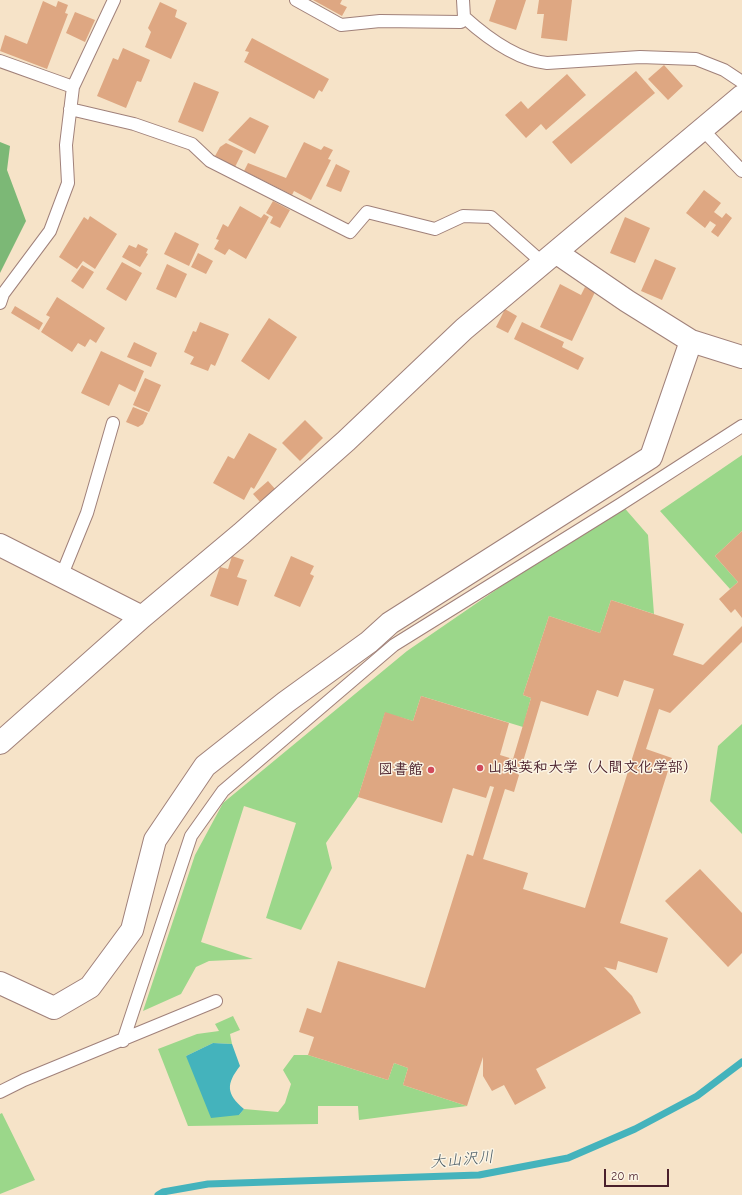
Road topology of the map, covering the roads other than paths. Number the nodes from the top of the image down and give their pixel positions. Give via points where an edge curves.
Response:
1 (114, 0) edge
2 (296, 0) edge
3 (463, 0) edge
4 (464, 16) junction
5 (0, 60) edge
6 (742, 82) edge
7 (73, 87) junction
8 (742, 96) edge
9 (70, 109) junction
10 (702, 129) junction
11 (742, 171) edge
12 (550, 258) junction
13 (0, 303) edge
14 (691, 341) junction
15 (742, 357) edge
16 (113, 423) dead end
17 (742, 426) edge
18 (0, 545) edge
19 (61, 577) junction
20 (142, 617) junction
21 (0, 743) edge
22 (0, 983) edge
23 (216, 1001) dead end
24 (123, 1041) junction
25 (0, 1092) edge

1 - 7 lane
2 - 4 lane via 341,25 380,21 461,22
3 - 4 lane
4 - 6 lane via 484,35 534,62 640,57 696,59 724,70
5 - 7 lane
7 - 9 lane
8 - 10 street
9 - 12 lane via 134,124 192,144 210,161 350,232 367,212 435,229 463,216 491,217
9 - 13 lane via 66,145 68,183 50,231 3,294
10 - 11 lane
10 - 12 street
12 - 14 street via 627,301
12 - 20 street via 464,329 346,441
14 - 15 street
14 - 22 street via 651,457 390,623 369,642 286,702 205,766 155,840 132,930 90,987 54,1008
16 - 19 lane via 87,513
17 - 24 lane via 394,645 224,791 191,836
18 - 19 street
19 - 20 street
20 - 21 street
23 - 24 lane
24 - 25 lane

